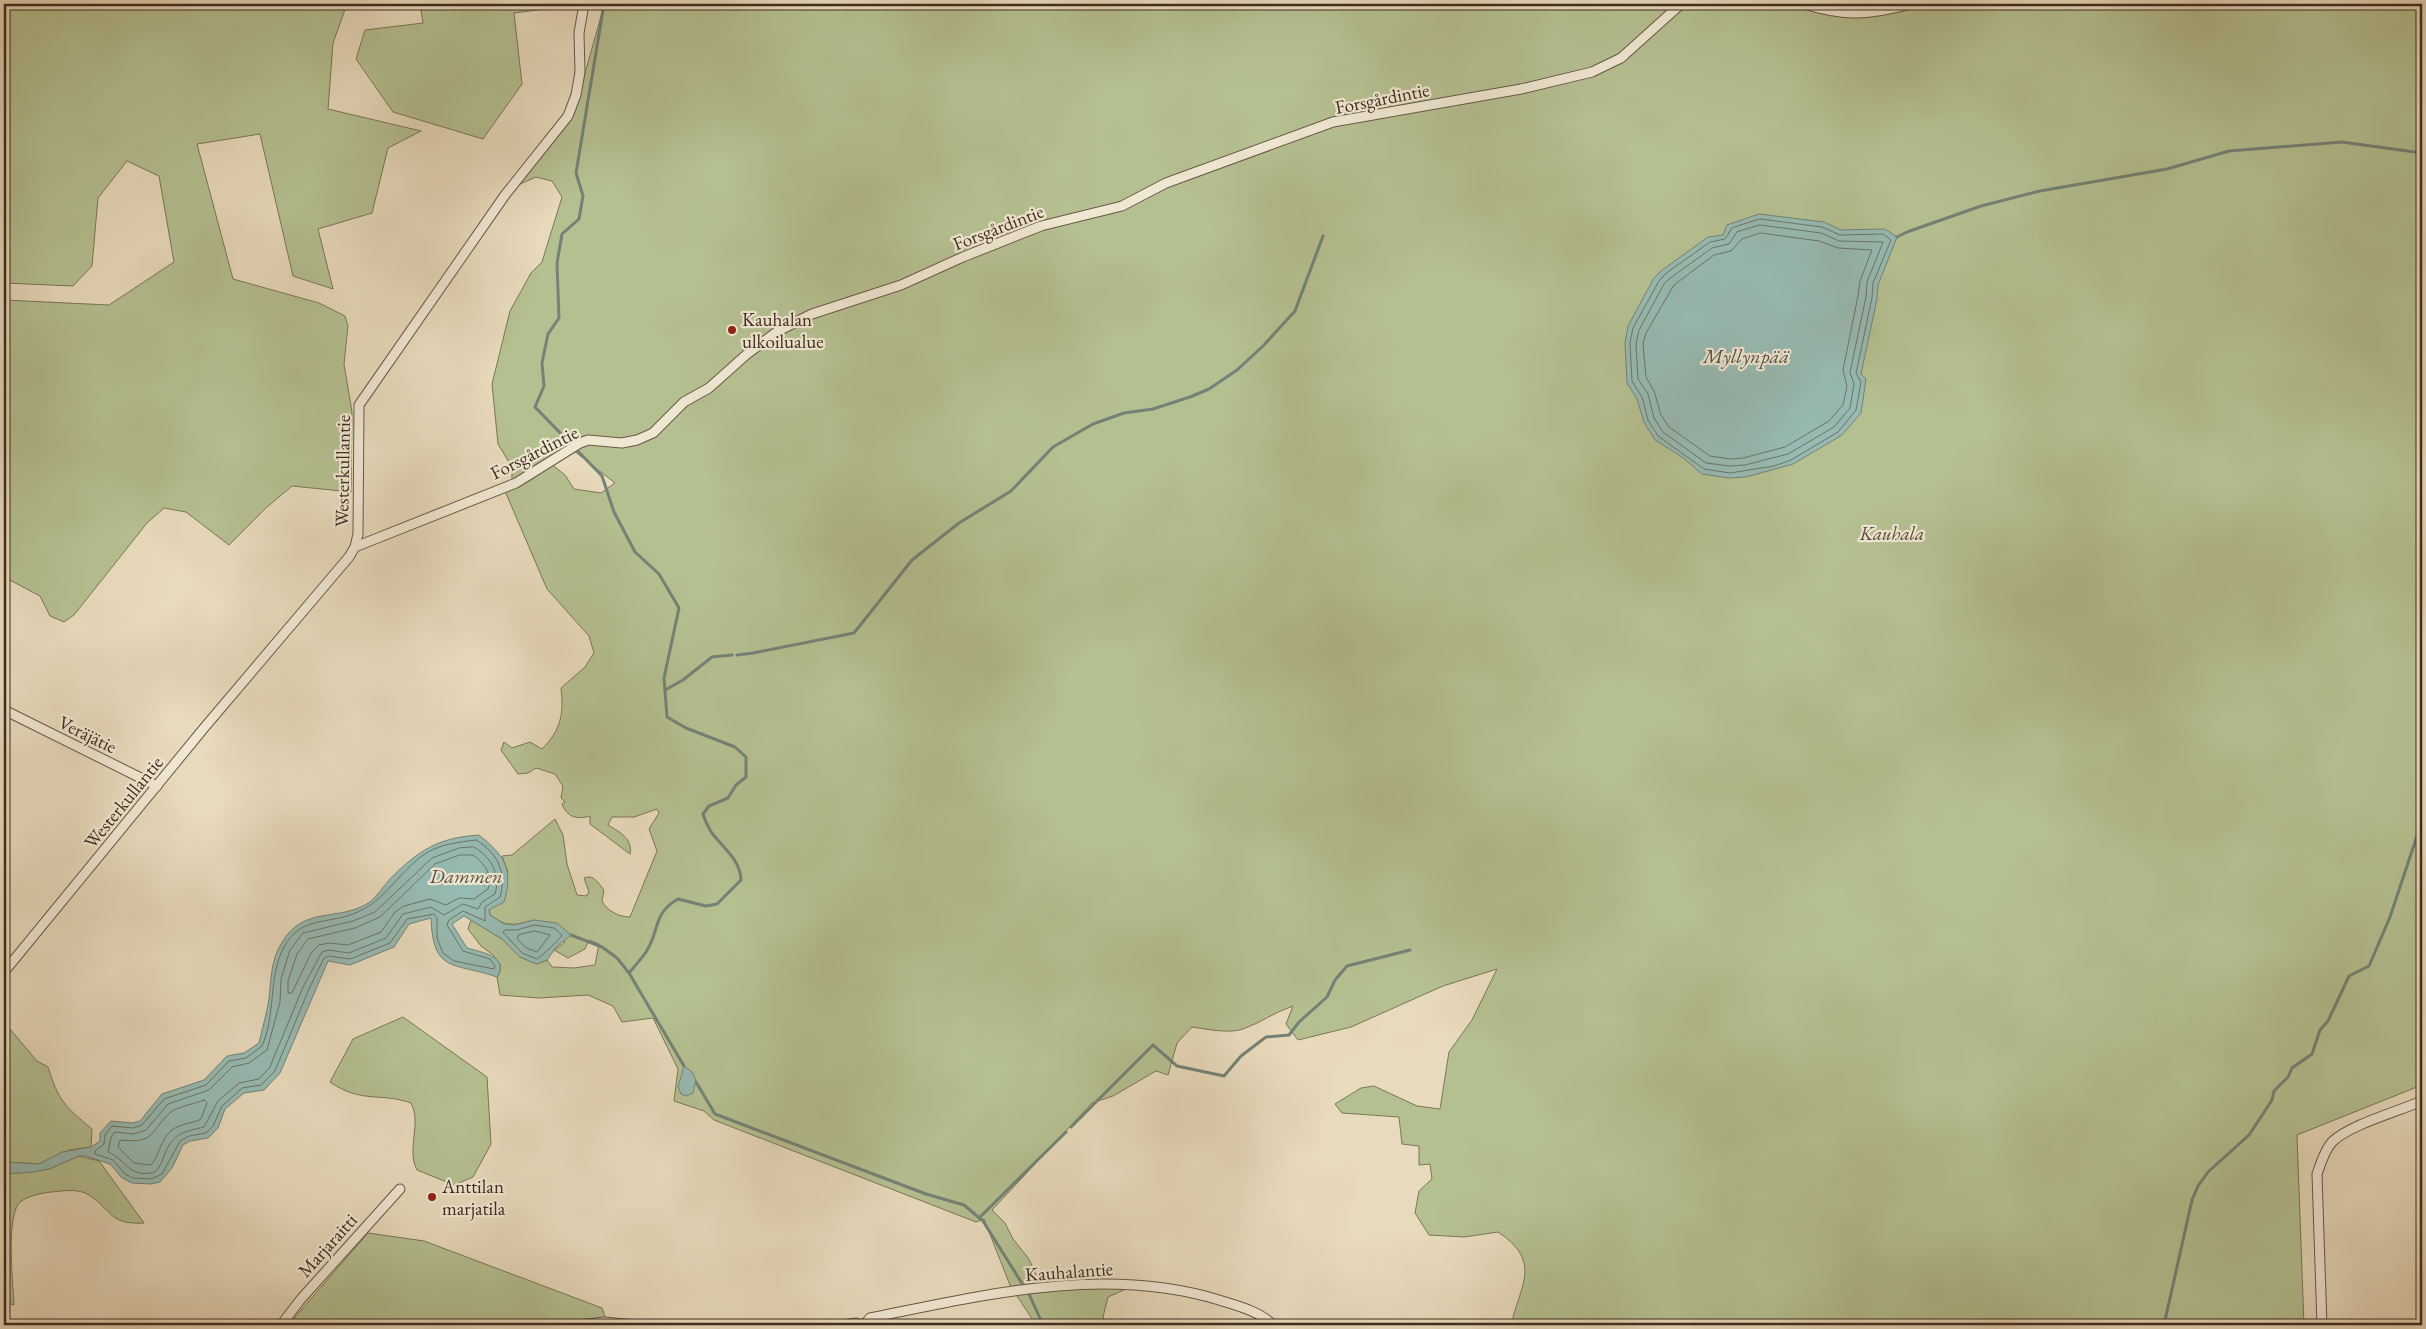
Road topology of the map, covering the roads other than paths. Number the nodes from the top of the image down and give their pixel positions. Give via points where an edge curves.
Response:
1 (584, 4) edge
2 (1681, 4) edge
3 (1804, 4) edge
4 (1910, 4) edge
5 (355, 547) junction
6 (4, 710) edge
7 (157, 786) junction
8 (4, 972) edge
9 (2422, 1101) edge
10 (400, 1189) dead end
11 (281, 1325) edge
12 (578, 1325) edge
13 (634, 1325) edge
14 (842, 1325) edge
15 (863, 1325) edge
16 (1274, 1325) edge
17 (2322, 1325) edge

1 - 5 street, Westerkullantie via 579,33 580,72 568,116 505,196 359,405 358,534
2 - 5 street, Forsgårdintie via 1621,58 1592,72 1530,88 1334,122 1166,183 1122,206 1041,226 901,285 812,314 778,331 747,354 709,388 684,402 653,432 622,444 588,440 580,443 516,483
3 - 4 street via 1849,14
5 - 7 street, Westerkullantie via 350,557
6 - 7 street, Veräjätie
7 - 8 street, Westerkullantie
9 - 17 street via 2350,1130 2333,1142 2323,1156 2317,1174
10 - 11 street, Marjaraitti via 301,1298
12 - 13 street via 604,1322
14 - 15 street, Kauhalantie
15 - 16 street, Kauhalantie via 870,1318 1000,1292 1110,1283 1157,1286 1210,1298 1259,1314

